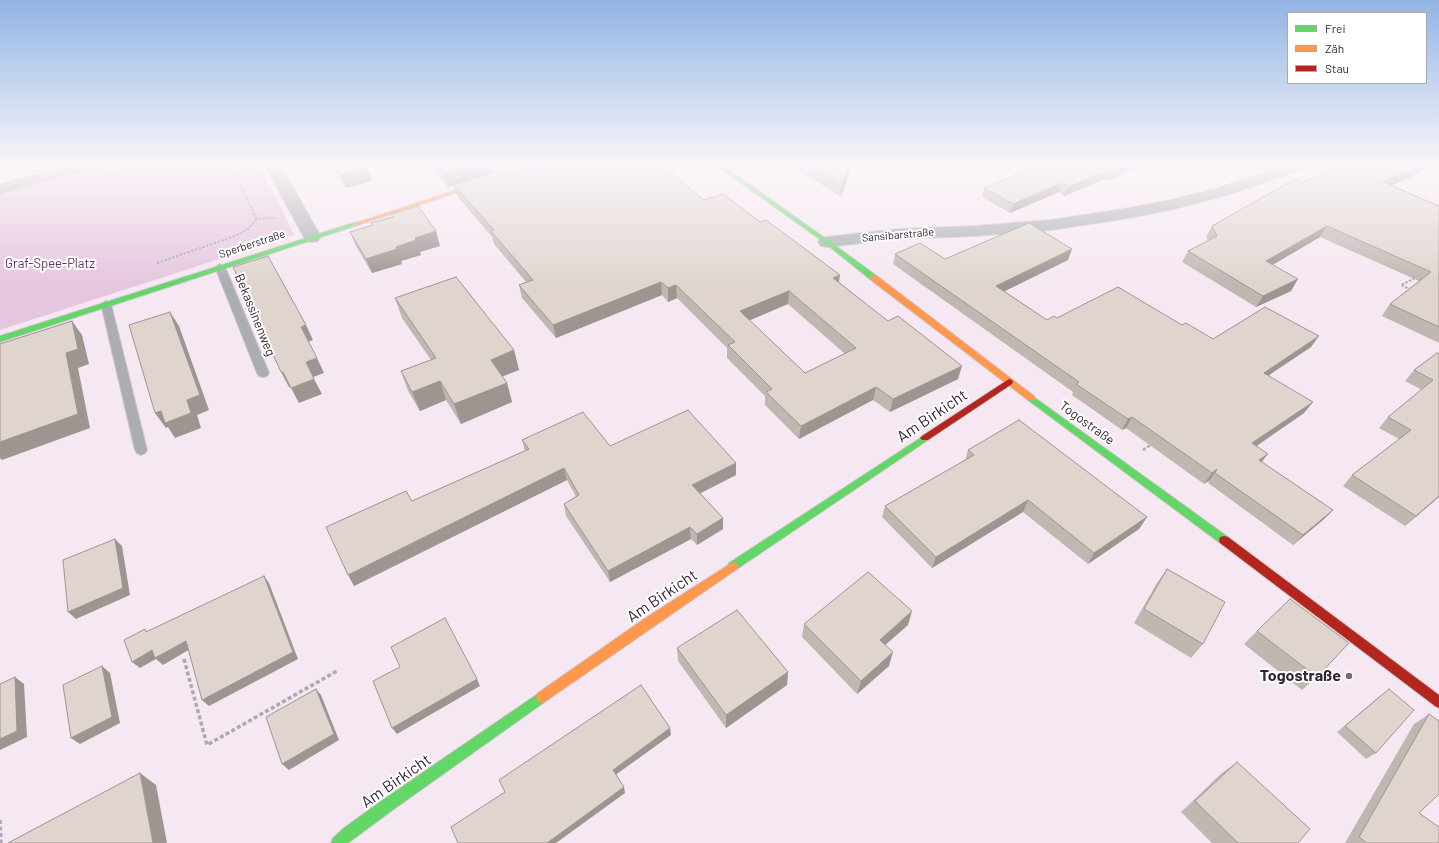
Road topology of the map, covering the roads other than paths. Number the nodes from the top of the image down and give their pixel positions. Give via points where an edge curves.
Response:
1 (294, 205) edge
2 (411, 205) edge
3 (775, 205) edge
4 (1168, 205) edge
5 (312, 237) junction
6 (827, 242) junction
7 (220, 267) junction
8 (106, 304) junction
9 (0, 339) edge
10 (263, 373) dead end
11 (1009, 382) junction
12 (141, 450) dead end
13 (1439, 702) edge
14 (338, 843) edge

1 - 5 street
2 - 5 street, Sperberstraße
3 - 6 street, Togostraße
4 - 6 street, Sansibarstraße via 1051,225 898,234
5 - 7 street, Sperberstraße
6 - 11 street, Togostraße
7 - 8 street, Sperberstraße
7 - 10 lane, Bekassinenweg
8 - 9 street, Sperberstraße
8 - 12 lane
11 - 13 street, Togostraße
11 - 14 street, Am Birkicht via 648,623 389,804

